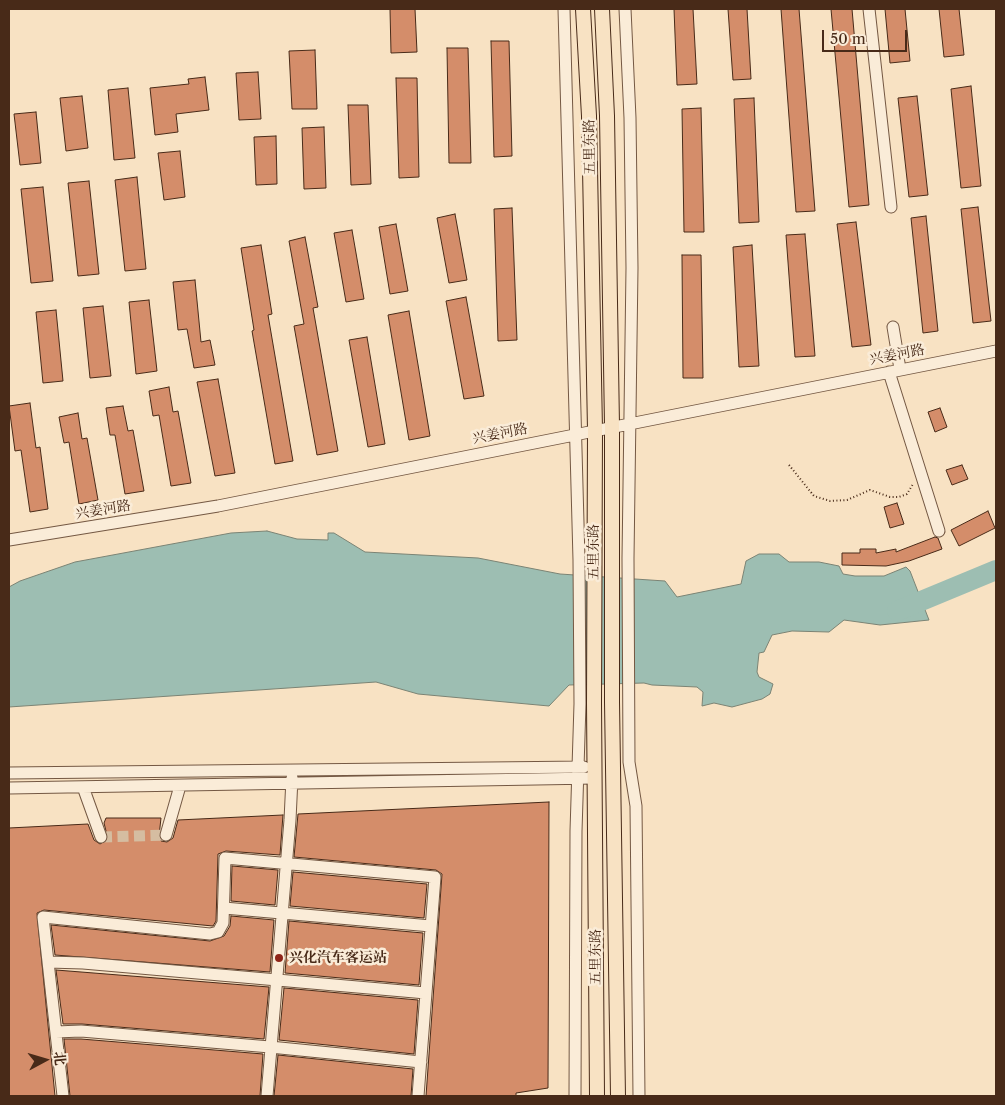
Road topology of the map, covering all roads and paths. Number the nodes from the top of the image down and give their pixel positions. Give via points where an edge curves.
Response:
1 (564, 9) edge
2 (583, 9) edge
3 (602, 9) edge
4 (625, 9) edge
5 (868, 9) edge
6 (891, 207) dead end
7 (893, 327) dead end
8 (996, 350) edge
9 (894, 371) junction
10 (630, 422) junction
11 (612, 426) junction
12 (595, 430) junction
13 (576, 434) junction
14 (789, 465) dead end
15 (913, 484) dead end
16 (939, 531) dead end
17 (9, 540) edge
18 (587, 704) junction
19 (292, 772) junction
20 (9, 773) edge
21 (578, 773) junction
22 (595, 773) junction
23 (291, 784) junction
24 (180, 786) junction
25 (83, 787) junction
26 (9, 788) edge
27 (166, 835) dead end
28 (101, 836) dead end
29 (287, 864) junction
30 (224, 908) junction
31 (282, 913) junction
32 (431, 926) junction
33 (48, 962) junction
34 (276, 980) junction
35 (426, 993) junction
36 (56, 1032) junction
37 (270, 1047) junction
38 (420, 1062) junction
39 (63, 1096) edge
40 (267, 1096) edge
41 (418, 1096) edge
42 (575, 1096) edge
43 (597, 1096) edge
44 (618, 1096) edge
45 (640, 1096) edge

1 - 13 street
2 - 12 main road, 五里东路 via 589,116
3 - 11 main road, 五里东路
4 - 10 street via 632,268
5 - 6 street
7 - 9 street
8 - 9 street, 兴姜河路
9 - 10 street, 兴姜河路
9 - 16 street
10 - 11 street, 兴姜河路
10 - 45 street via 628,702 629,762 636,806
11 - 12 street, 兴姜河路
11 - 44 main road, 五里东路
12 - 13 street, 兴姜河路
12 - 18 main road, 五里东路 via 594,560
13 - 17 street, 兴姜河路 via 218,506
13 - 18 street
14 - 15 path via 814,496 830,501 847,500 870,490 899,497 907,494
18 - 21 street
18 - 22 main road, 五里东路
19 - 20 street
19 - 21 street
19 - 23 street
21 - 22 street
21 - 23 street
21 - 42 street
22 - 43 main road, 五里东路
23 - 24 street
23 - 29 street
24 - 25 street
24 - 27 street
25 - 26 street
25 - 28 street
29 - 30 street via 225,858
29 - 31 street
29 - 32 street via 435,877
30 - 31 street
30 - 33 street via 223,923 218,932 210,934 43,917
31 - 32 street
31 - 34 street
32 - 35 street
33 - 34 street
33 - 36 street
34 - 35 street
34 - 37 street
35 - 38 street
36 - 37 street via 81,1031
36 - 39 street
37 - 38 street
37 - 40 street
38 - 41 street

